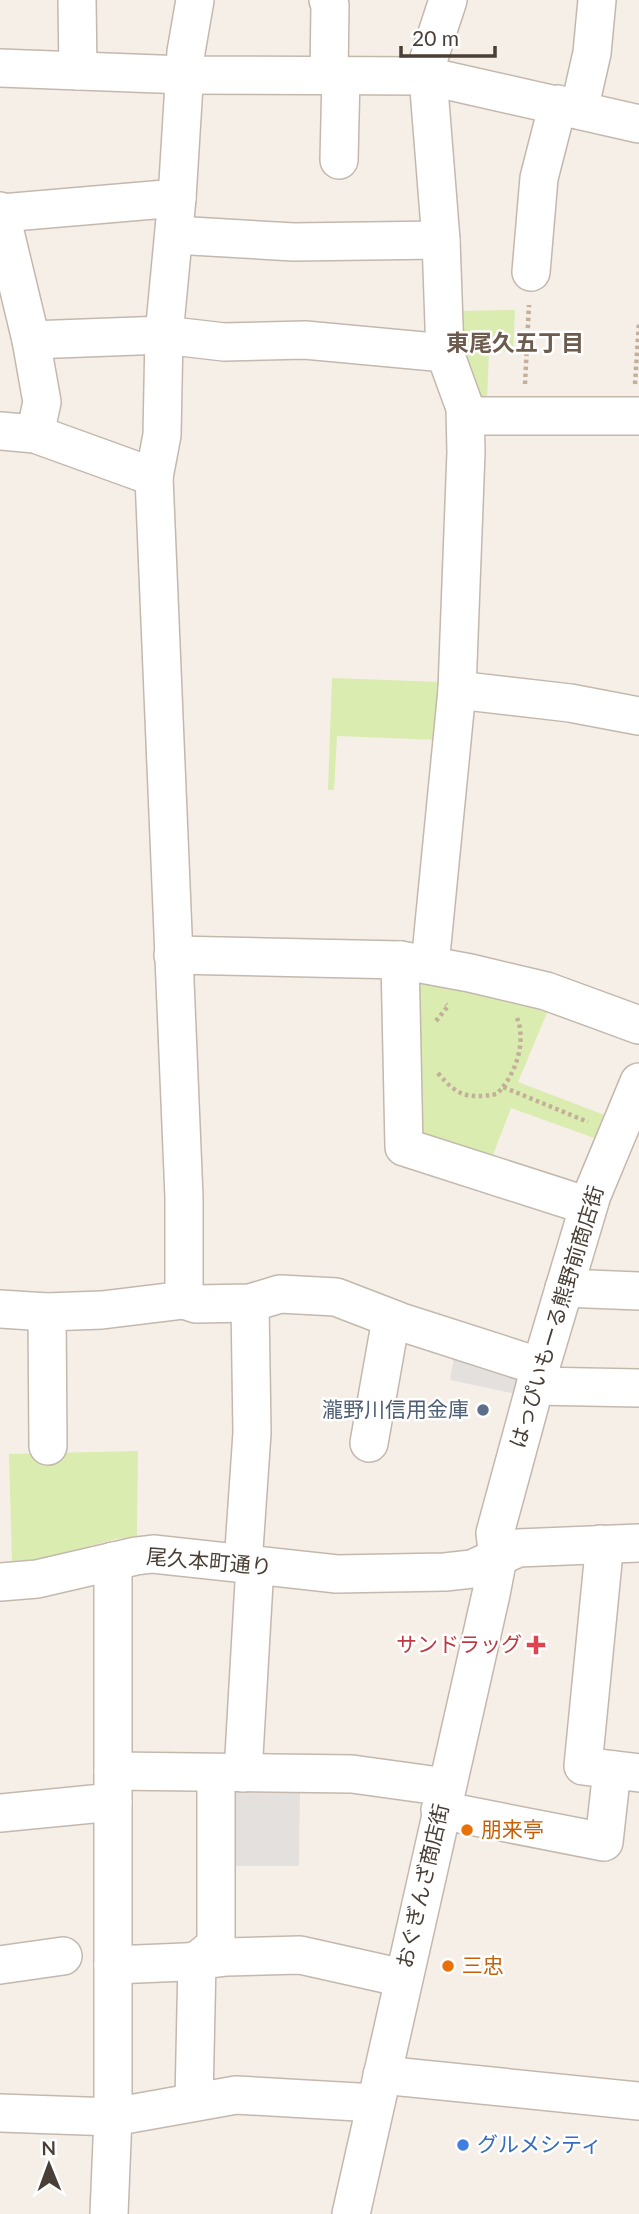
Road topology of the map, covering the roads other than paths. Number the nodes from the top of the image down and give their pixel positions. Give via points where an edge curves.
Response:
1 (77, 0) edge
2 (195, 0) edge
3 (328, 0) edge
4 (448, 0) edge
5 (597, 0) edge
6 (0, 68) edge
7 (78, 71) junction
8 (185, 75) junction
9 (335, 76) junction
10 (427, 76) junction
11 (568, 107) junction
12 (639, 124) edge
13 (339, 160) dead end
14 (177, 198) junction
15 (0, 212) edge
16 (174, 235) junction
17 (441, 240) junction
18 (531, 272) road end
19 (164, 335) junction
20 (31, 340) junction
21 (445, 353) junction
22 (466, 416) junction
23 (636, 416) edge
24 (18, 433) edge
25 (154, 477) junction
26 (457, 690) junction
27 (639, 716) edge
28 (173, 955) junction
29 (423, 974) junction
30 (639, 1025) edge
31 (639, 1082) edge
32 (626, 1127) edge
33 (588, 1206) junction
34 (564, 1289) junction
35 (639, 1291) edge
36 (184, 1300) junction
37 (250, 1303) junction
38 (0, 1309) edge
39 (47, 1312) junction
40 (391, 1319) junction
41 (538, 1377) junction
42 (639, 1388) edge
43 (369, 1443) dead end
44 (48, 1446) dead end
45 (639, 1543) edge
46 (601, 1544) junction
47 (498, 1558) junction
48 (113, 1561) junction
49 (249, 1564) junction
50 (0, 1582) edge
51 (625, 1772) edge
52 (229, 1773) junction
53 (113, 1786) junction
54 (443, 1798) junction
55 (0, 1813) edge
56 (63, 1956) dead end
57 (197, 1961) junction
58 (0, 1965) edge
59 (113, 1965) junction
60 (403, 1978) junction
61 (379, 2089) junction
62 (194, 2101) junction
63 (639, 2101) edge
64 (0, 2113) edge
65 (113, 2117) junction
66 (109, 2214) edge
67 (351, 2214) edge

1 - 7 street
2 - 8 street
3 - 9 street
4 - 10 street
5 - 11 street via 592,53
6 - 7 street
7 - 8 street
8 - 9 street
8 - 14 street
9 - 10 street
9 - 13 street
10 - 11 street
10 - 17 street
11 - 12 street
11 - 18 street via 539,178
14 - 15 street
14 - 16 street
15 - 20 street
16 - 17 street via 294,242
16 - 19 street
17 - 21 street
19 - 20 street
19 - 21 street via 224,342 305,340
19 - 25 street via 162,435
20 - 24 street via 42,401
21 - 22 street
22 - 23 street
22 - 26 street
24 - 25 street
25 - 28 street
26 - 27 street
26 - 29 street
28 - 29 street
28 - 36 street
29 - 30 street via 546,991
29 - 33 street via 404,1147
31 - 32 street, はっぴいもーる熊野前商店街
32 - 33 street, はっぴいもーる熊野前商店街
33 - 34 street, はっぴいもーる熊野前商店街
34 - 35 street
34 - 41 street, はっぴいもーる熊野前商店街
36 - 37 street
36 - 39 street
37 - 40 street via 280,1294 335,1297
37 - 49 street
38 - 39 street
39 - 44 street
40 - 41 street
40 - 43 street
41 - 42 street
41 - 47 street, はっぴいもーる熊野前商店街 via 495,1533
45 - 46 street
46 - 47 street via 518,1548
46 - 51 street via 583,1766
47 - 49 street, 尾久本町通り via 472,1569 445,1572 337,1574
47 - 54 street, おぐぎんざ商店街
48 - 49 street, 尾久本町通り via 153,1554
48 - 50 street, 尾久本町通り via 37,1579
48 - 53 street
49 - 52 street
51 - 54 street via 604,1842
52 - 53 street
52 - 54 street via 352,1774
52 - 57 street via 216,1945
53 - 55 street
53 - 59 street
54 - 60 street, おぐぎんざ商店街
56 - 58 street
57 - 59 street
57 - 60 street via 300,1955
57 - 62 street
59 - 65 street
60 - 61 street, おぐぎんざ商店街
61 - 62 street
61 - 63 street
61 - 67 street, おぐぎんざ商店街
62 - 65 street
64 - 65 street
65 - 66 street

